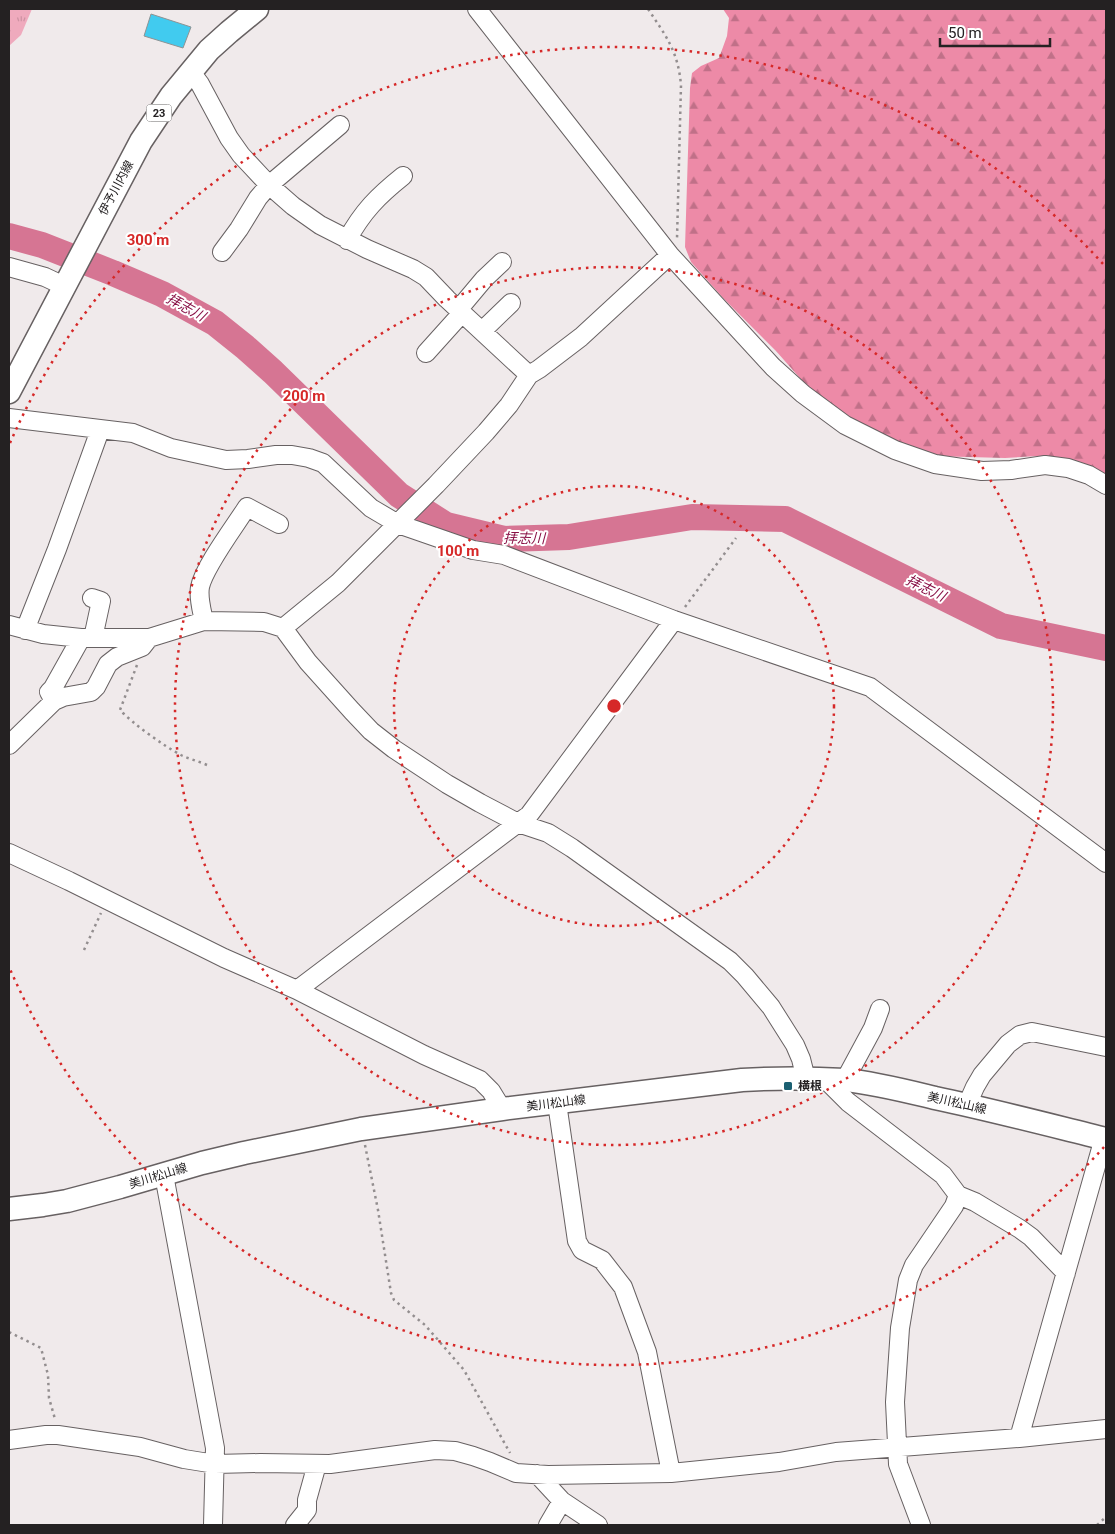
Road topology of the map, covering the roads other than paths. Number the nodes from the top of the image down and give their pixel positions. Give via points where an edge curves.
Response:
1 (257, 9) edge
2 (477, 9) edge
3 (191, 72) junction
4 (340, 125) dead end
5 (403, 176) dead end
6 (269, 185) junction
7 (347, 240) junction
8 (222, 252) dead end
9 (670, 255) junction
10 (502, 262) dead end
11 (9, 267) edge
12 (66, 282) junction
13 (511, 303) dead end
14 (460, 311) junction
15 (482, 331) junction
16 (426, 353) dead end
17 (529, 374) junction
18 (9, 392) edge
19 (9, 418) edge
20 (100, 430) junction
21 (1106, 485) edge
22 (400, 522) junction
23 (279, 524) dead end
24 (92, 598) dead end
25 (674, 620) junction
26 (204, 622) junction
27 (17, 628) edge
28 (283, 628) junction
29 (87, 638) junction
30 (145, 642) junction
31 (54, 701) junction
32 (9, 745) edge
33 (518, 822) junction
34 (9, 853) edge
35 (1106, 862) edge
36 (297, 990) junction
37 (880, 1009) dead end
38 (1106, 1047) edge
39 (826, 1080) junction
40 (556, 1103) junction
41 (967, 1105) junction
42 (502, 1110) junction
43 (1105, 1139) edge
44 (164, 1175) junction
45 (958, 1195) junction
46 (11, 1211) edge
47 (1066, 1273) junction
48 (1106, 1429) edge
49 (1019, 1438) junction
50 (9, 1440) edge
51 (898, 1447) junction
52 (215, 1464) junction
53 (317, 1464) junction
54 (671, 1473) junction
55 (537, 1474) junction
56 (562, 1502) junction
57 (214, 1525) edge
58 (295, 1525) edge
59 (548, 1525) edge
60 (598, 1525) edge
61 (921, 1525) edge

1 - 3 main road, 伊予川内線 / 23 via 209,50
2 - 9 street
3 - 6 street via 241,156
3 - 12 main road, 伊予川内線 / 23 via 141,141
4 - 6 street
5 - 7 street via 375,200
6 - 7 street via 293,206
6 - 8 street
7 - 14 street via 426,277
9 - 17 street via 581,337
9 - 21 street via 774,367 802,394 844,425 895,450 935,464 982,471 1045,465 1090,475
10 - 14 street via 484,279
11 - 12 street
12 - 18 main road, 伊予川内線 / 23
13 - 15 street
14 - 15 street
14 - 16 street
15 - 17 street
17 - 22 street via 486,432
19 - 20 street
20 - 22 street via 133,433 171,448 226,460 276,454 309,458 322,463 371,508
20 - 27 street via 57,550
22 - 25 street via 473,550 504,555
22 - 28 street via 338,583
23 - 26 street via 247,507 200,586
24 - 29 street via 101,601
25 - 33 street via 529,815
25 - 35 street via 870,687
26 - 28 street via 264,622
26 - 30 street
27 - 29 street
28 - 33 street via 308,662 371,731 447,784
29 - 30 street
29 - 31 street via 49,692
30 - 31 street via 108,664 91,692
31 - 32 street
33 - 36 street
33 - 39 street via 548,833 572,848 730,961 771,1007 801,1059
34 - 36 street
36 - 42 street via 480,1080
37 - 39 street via 873,1028
38 - 41 street via 1032,1032 1020,1035 1008,1044 982,1075
39 - 40 main road, 美川松山線 via 742,1080
39 - 41 main road, 美川松山線 via 897,1089
39 - 45 street via 848,1102 943,1175
40 - 42 main road, 美川松山線
40 - 54 street via 577,1241 582,1250 602,1260 623,1287 646,1352
41 - 43 main road, 美川松山線
42 - 44 main road, 美川松山線 via 362,1129 244,1153
43 - 47 street
44 - 46 main road, 美川松山線 via 67,1201
44 - 52 street via 215,1448
45 - 47 street via 1020,1229
45 - 51 street via 908,1280 900,1328 895,1402
47 - 49 street
48 - 49 street
49 - 51 street
50 - 52 street via 58,1435 140,1447
51 - 54 street
51 - 61 street via 898,1464
52 - 53 street
52 - 57 street
53 - 55 street via 435,1450 473,1456 516,1473
53 - 58 street via 307,1510
54 - 55 street
55 - 56 street
56 - 59 street
56 - 60 street

